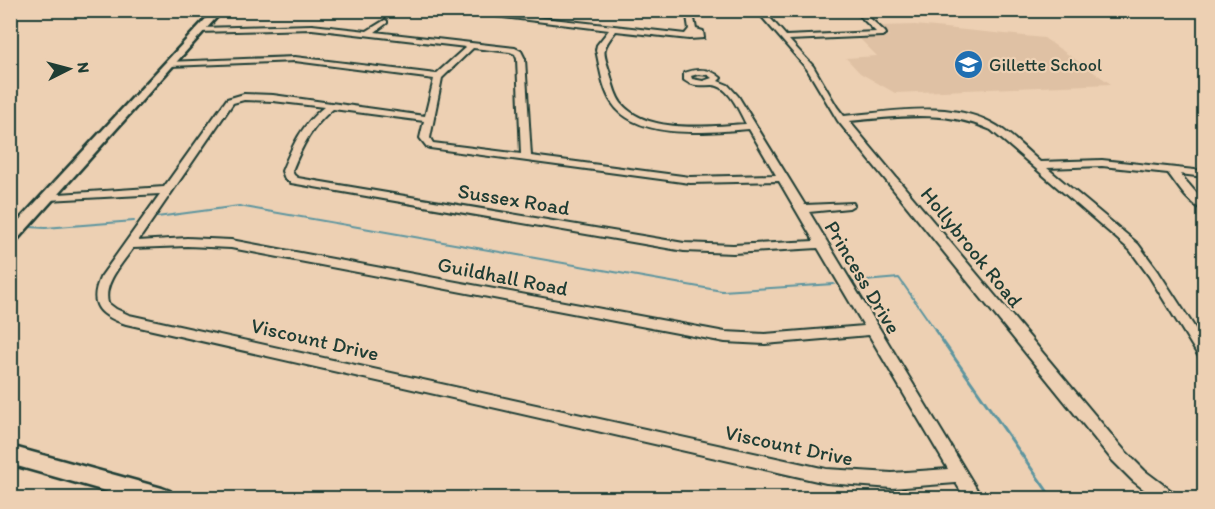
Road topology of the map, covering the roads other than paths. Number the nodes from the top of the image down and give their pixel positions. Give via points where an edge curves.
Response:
1 (114, 10) edge
2 (202, 10) edge
3 (219, 10) edge
4 (450, 10) edge
5 (512, 10) edge
6 (684, 10) edge
7 (759, 10) edge
8 (856, 10) edge
9 (505, 16) junction
10 (385, 22) dead end
11 (615, 28) junction
12 (201, 30) junction
13 (369, 33) junction
14 (785, 38) junction
15 (472, 45) junction
16 (170, 64) junction
17 (438, 77) junction
18 (713, 82) dead end
19 (331, 106) junction
20 (428, 119) junction
21 (842, 119) junction
22 (750, 126) junction
23 (526, 159) junction
24 (1038, 165) junction
25 (1171, 170) junction
26 (1204, 174) edge
27 (781, 178) junction
28 (166, 190) junction
29 (48, 197) junction
30 (849, 205) dead end
31 (1204, 207) edge
32 (800, 209) junction
33 (10, 239) edge
34 (821, 244) junction
35 (128, 245) junction
36 (872, 330) junction
37 (1204, 353) edge
38 (10, 455) edge
39 (959, 474) junction
40 (162, 498) edge
41 (974, 498) edge
42 (1167, 498) edge

1 - 2 street
3 - 12 main road
4 - 9 street
5 - 9 street
6 - 11 street via 690,15 693,30 701,36
7 - 14 street, Hollybrook Road
8 - 14 street via 882,34
9 - 11 street
10 - 13 street
11 - 22 street via 600,50 621,109 647,122 672,128
12 - 13 street via 302,26
12 - 16 main road
13 - 15 street
14 - 21 street, Hollybrook Road via 810,68
15 - 17 street
15 - 23 street via 512,50 521,57
16 - 17 street via 290,59
16 - 29 main road
17 - 20 street
18 - 22 street, Princess Drive via 734,96
19 - 20 street, Viscount Drive
19 - 28 street, Viscount Drive via 261,97 230,101
19 - 34 street, Sussex Road via 302,134 287,171 295,182 684,247 733,249
20 - 23 street via 425,138 430,145
21 - 24 street via 937,113 964,116 994,128
21 - 42 street, Hollybrook Road via 1118,455
22 - 27 street, Princess Drive
23 - 27 street via 690,180
24 - 25 street via 1102,163
24 - 37 street via 1140,255
25 - 26 street
25 - 31 street
27 - 32 street, Princess Drive
28 - 29 street
28 - 35 street, Viscount Drive
29 - 33 main road
30 - 32 street
32 - 34 street, Princess Drive
34 - 36 street, Princess Drive
35 - 36 street, Guildhall Road via 231,244 725,337 765,339
35 - 39 street, Viscount Drive via 99,294 103,306 126,319 826,476 911,482
36 - 39 street, Princess Drive
38 - 40 main road
39 - 41 street, Princess Drive

